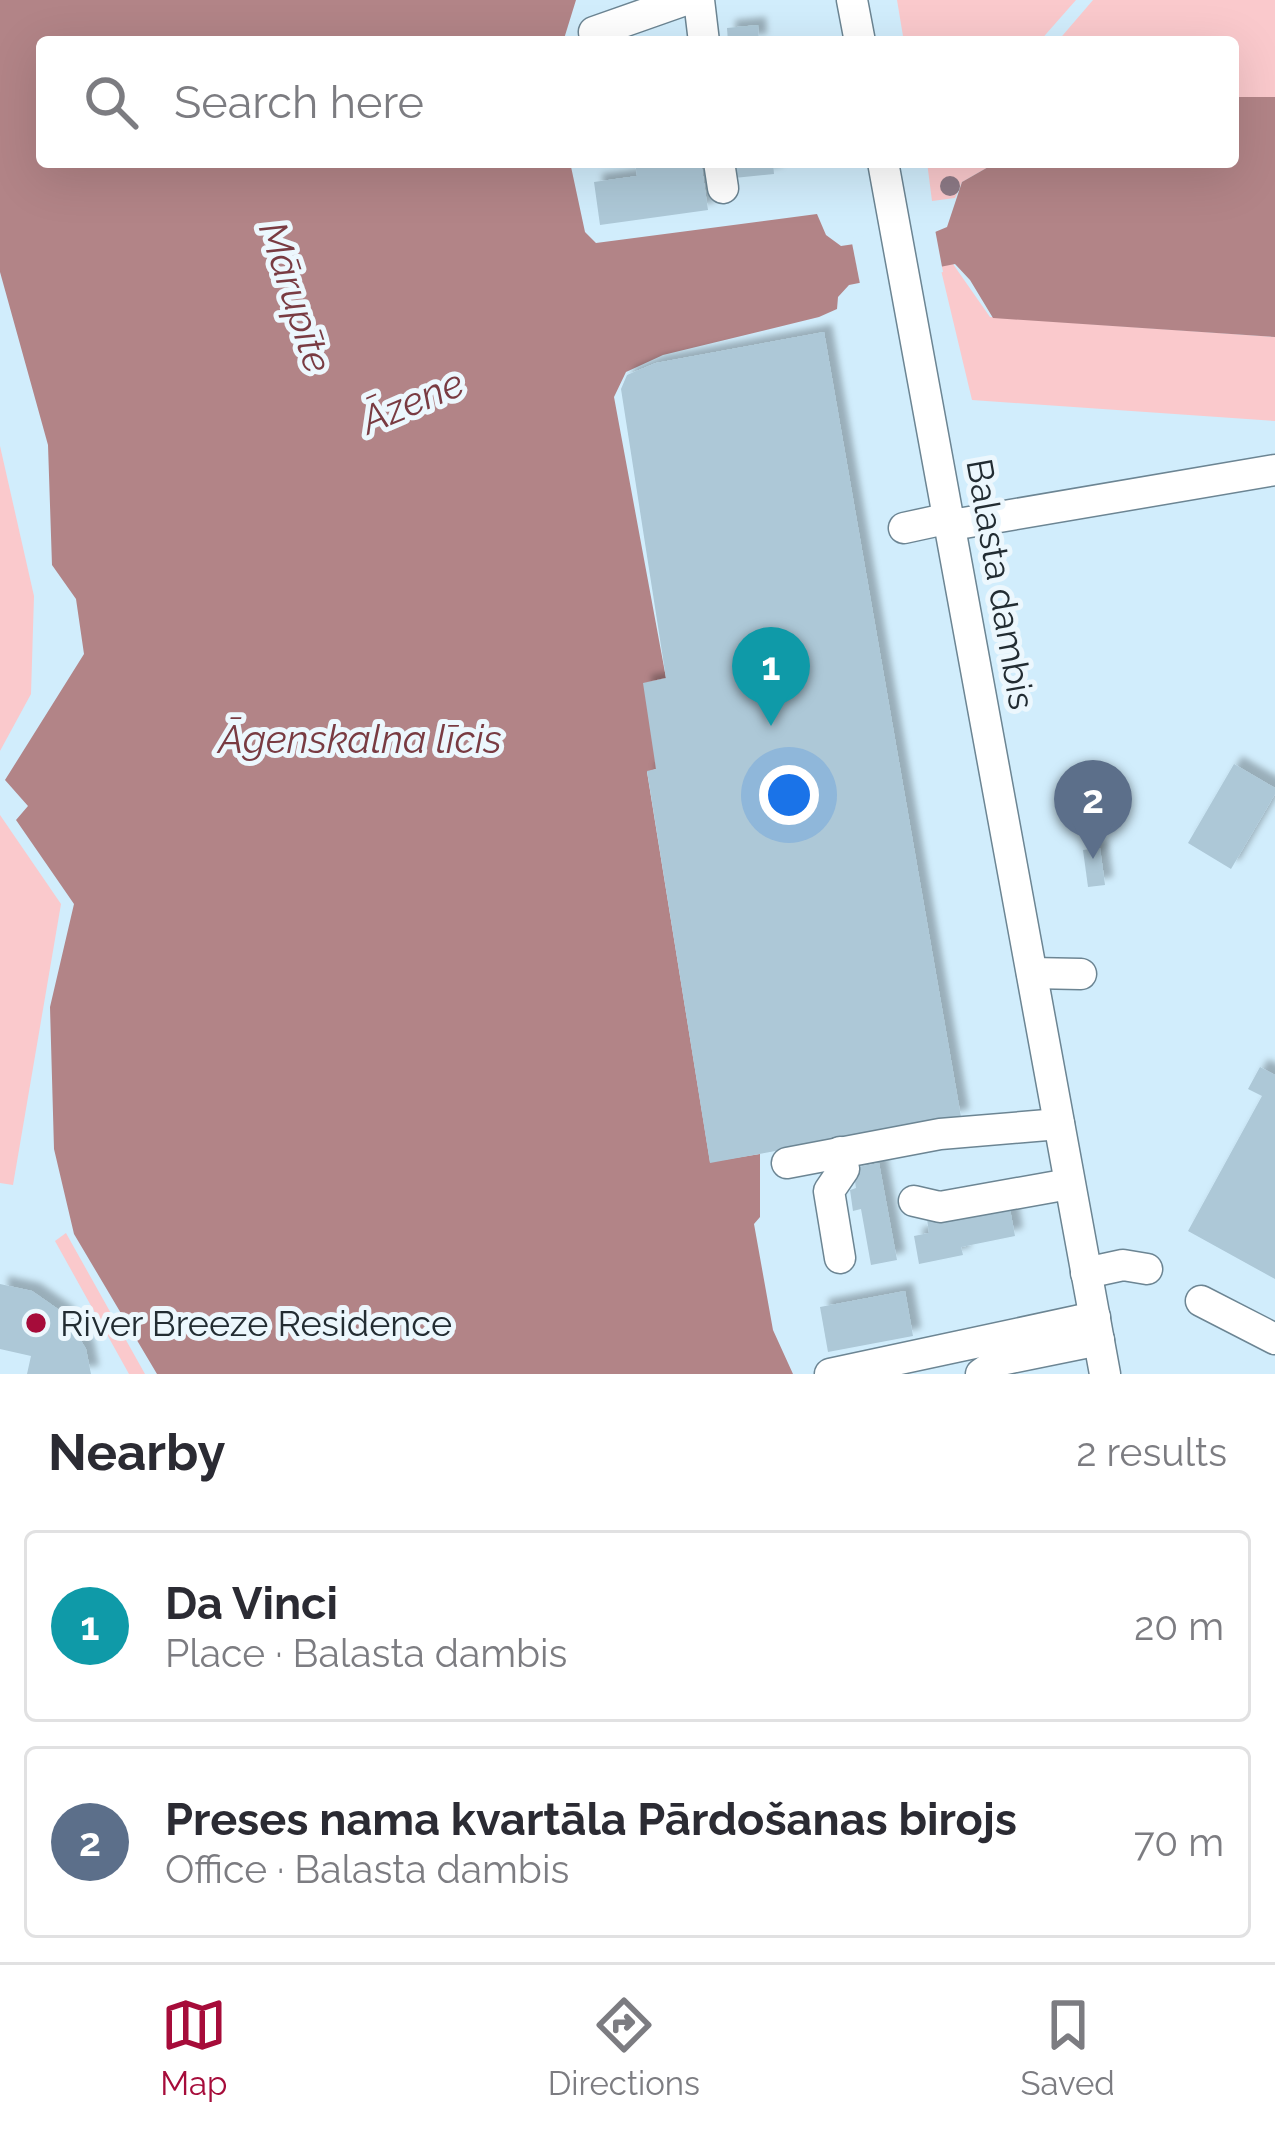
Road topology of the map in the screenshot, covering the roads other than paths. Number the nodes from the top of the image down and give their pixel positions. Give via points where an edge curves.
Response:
1 (685, 0) edge
2 (699, 0) edge
3 (852, 0) edge
4 (594, 32) dead end
5 (703, 36) edge
6 (859, 36) edge
7 (884, 168) edge
8 (1275, 470) edge
9 (951, 522) junction
10 (904, 529) dead end
11 (1032, 973) junction
12 (1081, 974) dead end
13 (1059, 1124) junction
14 (840, 1152) junction
15 (787, 1162) dead end
16 (1070, 1184) junction
17 (914, 1201) dead end
18 (840, 1258) dead end
19 (1147, 1270) dead end
20 (1087, 1273) junction
21 (1202, 1300) dead end
22 (1097, 1329) junction
23 (1275, 1339) edge
24 (830, 1374) edge
25 (981, 1374) edge
26 (1105, 1374) edge

1 - 4 street
2 - 5 street
3 - 6 street
7 - 9 street, Balasta dambis
8 - 9 street
9 - 10 street
9 - 11 street, Balasta dambis
11 - 12 street
11 - 13 street, Balasta dambis
13 - 14 street via 940,1133
13 - 16 street, Balasta dambis
14 - 15 street
14 - 18 street via 844,1169 829,1191
16 - 17 street via 940,1208
16 - 20 street, Balasta dambis
19 - 20 street via 1123,1265
20 - 22 street, Balasta dambis
21 - 23 street
22 - 24 street
22 - 25 street
22 - 26 street, Balasta dambis

